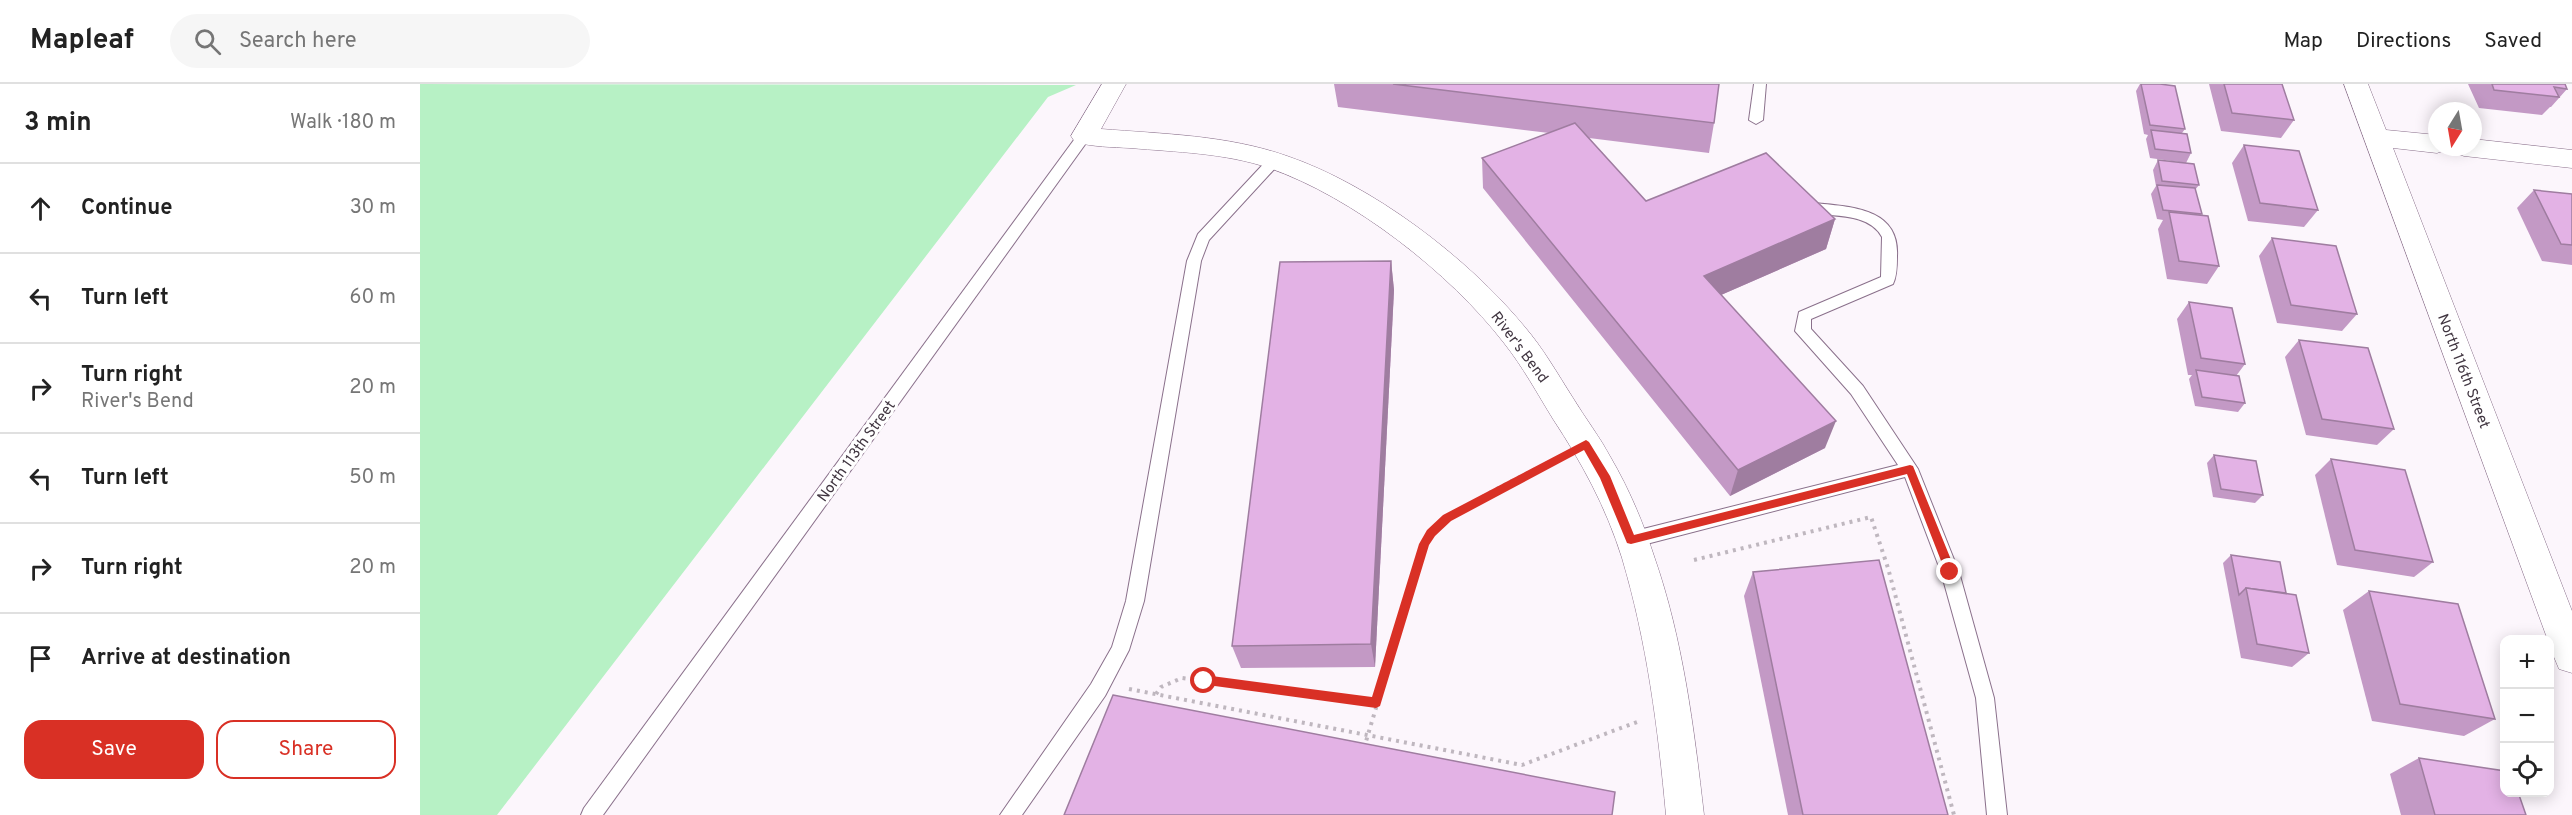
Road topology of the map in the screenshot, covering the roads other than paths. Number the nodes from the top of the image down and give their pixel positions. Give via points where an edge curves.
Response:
1 (1114, 84) edge
2 (1760, 84) edge
3 (2356, 84) edge
4 (1756, 120) dead end
5 (1084, 136) junction
6 (2376, 137) junction
7 (2428, 143) edge
8 (2482, 149) edge
9 (2572, 159) edge
10 (1274, 161) junction
11 (1804, 207) edge
12 (1910, 469) junction
13 (1631, 540) junction
14 (2572, 657) edge
15 (591, 815) edge
16 (1010, 815) edge
17 (1685, 815) edge
18 (1997, 815) edge

1 - 5 street, North 113th Street
2 - 4 lane
3 - 6 street, North 116th Street
5 - 10 street, River's Bend via 1205,147
5 - 15 lane, North 113th Street
6 - 7 street
6 - 14 street, North 116th Street
8 - 9 street
10 - 13 street, River's Bend via 1306,173 1391,222 1491,307 1528,351 1586,444 1605,476
10 - 16 lane via 1203,238 1194,261 1135,601 1120,650 1102,683
11 - 12 lane via 1874,218 1890,238 1888,280 1804,316 1803,331 1857,390
12 - 13 lane
12 - 18 lane via 1950,572 1985,698
13 - 17 street, River's Bend via 1651,603 1670,689

